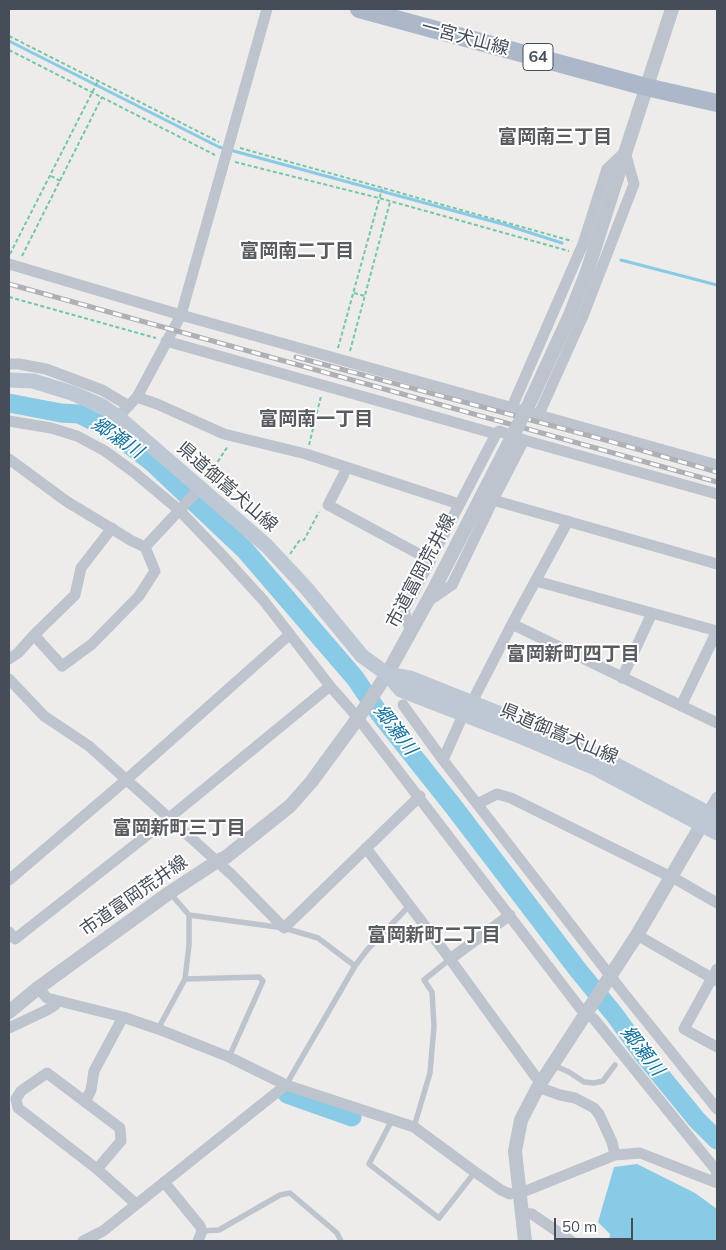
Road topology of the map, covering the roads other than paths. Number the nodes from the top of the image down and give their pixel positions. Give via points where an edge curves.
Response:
1 (267, 9) edge
2 (359, 9) edge
3 (672, 9) edge
4 (646, 86) junction
5 (717, 103) edge
6 (625, 152) junction
7 (13, 265) edge
8 (180, 315) junction
9 (166, 341) junction
10 (9, 364) edge
11 (9, 380) edge
12 (137, 397) junction
13 (129, 406) junction
14 (512, 407) junction
15 (539, 414) junction
16 (118, 417) junction
17 (9, 421) edge
18 (496, 434) junction
19 (524, 440) junction
20 (9, 459) edge
21 (717, 465) edge
22 (344, 474) dead end
23 (200, 488) junction
24 (717, 494) edge
25 (493, 500) junction
26 (459, 504) junction
27 (178, 510) junction
28 (568, 521) junction
29 (112, 528) junction
30 (145, 547) junction
31 (430, 560) junction
32 (717, 564) edge
33 (536, 581) junction
34 (429, 598) junction
35 (652, 613) junction
36 (512, 624) junction
37 (717, 631) edge
38 (411, 632) junction
39 (34, 635) junction
40 (290, 635) junction
41 (9, 659) edge
42 (386, 674) junction
43 (622, 678) junction
44 (9, 679) edge
45 (330, 686) junction
46 (472, 702) junction
47 (402, 706) dead end
48 (682, 706) junction
49 (463, 715) junction
50 (358, 718) junction
51 (717, 723) edge
52 (443, 760) junction
53 (126, 780) junction
54 (420, 796) junction
55 (717, 797) edge
56 (478, 804) junction
57 (169, 818) junction
58 (709, 818) edge
59 (717, 833) edge
60 (366, 848) junction
61 (216, 862) junction
62 (672, 877) junction
63 (9, 880) edge
64 (170, 893) junction
65 (717, 903) edge
66 (409, 906) junction
67 (189, 915) junction
68 (510, 916) junction
69 (284, 928) junction
70 (9, 932) edge
71 (637, 935) junction
72 (450, 959) junction
73 (355, 966) junction
74 (716, 976) edge
75 (612, 977) junction
76 (185, 979) junction
77 (38, 988) junction
78 (56, 1001) junction
79 (9, 1012) edge
80 (586, 1014) junction
81 (123, 1017) junction
82 (9, 1028) edge
83 (158, 1030) junction
84 (717, 1047) edge
85 (229, 1057) junction
86 (554, 1065) junction
87 (615, 1065) dead end
88 (540, 1084) junction
89 (286, 1085) junction
90 (86, 1102) junction
91 (717, 1109) edge
92 (392, 1120) junction
93 (414, 1127) junction
94 (615, 1154) junction
95 (97, 1170) junction
96 (475, 1172) junction
97 (717, 1176) edge
98 (164, 1182) junction
99 (717, 1183) edge
100 (520, 1193) junction
101 (136, 1204) junction
102 (522, 1213) junction
103 (200, 1236) edge
104 (83, 1241) edge
105 (341, 1241) edge
106 (525, 1241) edge
107 (571, 1241) edge

1 - 8 street
2 - 4 main road, 一宮犬山線 / 64
3 - 4 street, 市道富岡荒井線
4 - 5 main road, 一宮犬山線 / 64
4 - 6 street, 市道富岡荒井線
6 - 14 street via 607,169 581,249
6 - 15 street via 634,184 583,316
6 - 34 street, 市道富岡荒井線, bridge via 588,270 570,315 529,404
7 - 8 street
8 - 9 street
8 - 14 street
9 - 12 street
9 - 18 street
10 - 13 street via 46,370 102,390
11 - 16 main road, 県道御嵩犬山線 via 33,381 72,393
12 - 13 street
12 - 26 street via 224,434 306,454
13 - 16 street
14 - 15 street
15 - 21 street
16 - 23 main road, 県道御嵩犬山線
17 - 27 street via 77,436 136,473
18 - 19 street via 499,431
18 - 26 street
19 - 24 street
19 - 25 street
20 - 29 street via 66,501
22 - 31 street via 328,505
23 - 27 street
23 - 42 main road, 県道御嵩犬山線 via 267,546 362,656
25 - 28 street
25 - 34 street via 452,585
26 - 31 street
27 - 30 street
27 - 40 street via 264,601
28 - 32 street
28 - 33 street
29 - 30 street
29 - 39 street via 81,568 75,595
30 - 39 street via 155,571 139,596 92,644 62,666
31 - 38 street via 404,611
33 - 35 street
33 - 36 street
34 - 38 street, 市道富岡荒井線
35 - 37 street
35 - 43 street
36 - 43 street
36 - 46 street
37 - 48 street
38 - 42 street, 市道富岡荒井線
39 - 41 street
40 - 45 street
40 - 53 street
42 - 46 main road, 県道御嵩犬山線 via 410,678
42 - 49 main road, 県道御嵩犬山線 via 401,690
42 - 50 street, 市道富岡荒井線
43 - 48 street
44 - 53 street via 44,716 89,746
45 - 50 street
45 - 57 street
46 - 58 main road, 県道御嵩犬山線 via 603,758
47 - 52 street
48 - 51 street
49 - 52 street
49 - 58 main road, 県道御嵩犬山線
50 - 54 street
50 - 61 street, 市道富岡荒井線 via 290,806
52 - 56 street
53 - 57 street
53 - 63 street
54 - 60 street
54 - 68 street
55 - 58 street
56 - 62 street via 497,794 511,798
56 - 75 street
57 - 61 street
57 - 70 street via 15,939
58 - 59 main road, 県道御嵩犬山線
58 - 62 street
60 - 66 street
60 - 69 street
61 - 64 street, 市道富岡荒井線
61 - 69 street
62 - 65 street
62 - 71 street
64 - 67 lane
64 - 77 street, 市道富岡荒井線
66 - 72 street
66 - 73 lane
67 - 69 lane
67 - 76 lane
68 - 72 street
68 - 80 street
69 - 73 lane via 318,938
71 - 74 street
71 - 75 street
72 - 88 street
72 - 93 lane via 424,980 432,992 434,1026 430,1074
73 - 89 lane
74 - 84 street via 684,1028
75 - 80 street
75 - 91 street
76 - 83 lane
76 - 85 lane via 259,977 263,981
77 - 78 street
77 - 79 street, 市道富岡荒井線
78 - 81 street
78 - 82 street via 47,1010
80 - 86 street
80 - 97 street via 656,1095 716,1170
81 - 83 street
81 - 90 street via 94,1071
83 - 85 street
85 - 89 street
86 - 87 lane via 584,1082 594,1083 603,1081
86 - 88 street
88 - 94 street via 594,1108
88 - 100 street via 521,1120 515,1151
89 - 92 street
89 - 98 street
90 - 95 street via 120,1128 121,1141
90 - 95 street via 47,1073 21,1091 16,1099 18,1108
92 - 93 street
92 - 96 lane via 369,1164 439,1218
93 - 96 street
94 - 99 street via 640,1153
94 - 100 street
95 - 101 street
96 - 100 street via 501,1190 510,1194
98 - 101 street
98 - 103 street
100 - 102 street
101 - 104 street via 103,1231
102 - 106 street
102 - 107 street via 532,1214
103 - 105 lane via 220,1230 280,1195 290,1193 337,1233

